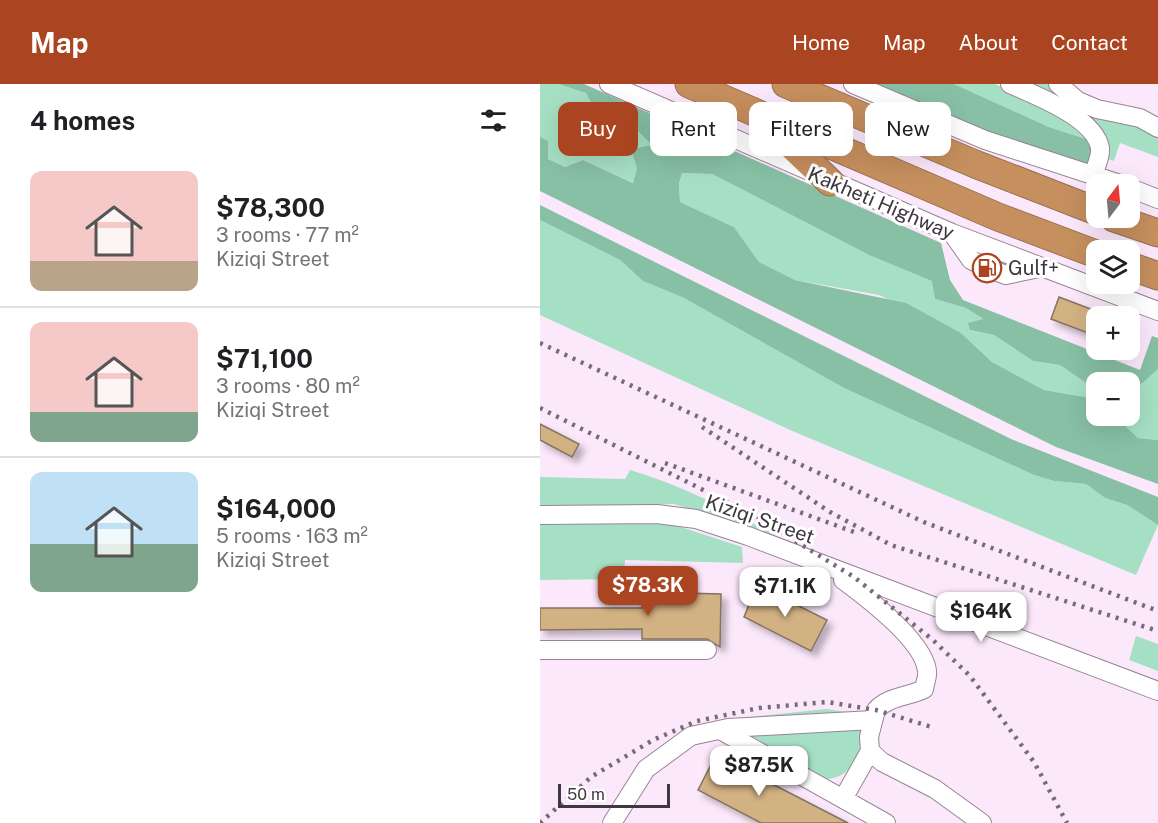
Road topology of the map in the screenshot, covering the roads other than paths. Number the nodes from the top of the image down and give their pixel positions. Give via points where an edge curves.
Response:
1 (609, 84) edge
2 (689, 84) edge
3 (786, 84) edge
4 (853, 84) edge
5 (1010, 84) edge
6 (1058, 84) edge
7 (749, 111) edge
8 (1158, 128) edge
9 (853, 153) edge
10 (802, 156) edge
11 (1090, 174) edge
12 (1093, 174) edge
13 (830, 182) junction
14 (1140, 192) edge
15 (1158, 199) edge
16 (1086, 207) edge
17 (1140, 227) edge
18 (952, 233) junction
19 (1158, 234) edge
20 (1086, 250) edge
21 (1039, 267) junction
22 (1140, 270) edge
23 (1158, 276) edge
24 (1158, 311) edge
25 (540, 515) edge
26 (816, 562) junction
27 (540, 650) edge
28 (707, 650) dead end
29 (1158, 691) edge
30 (873, 720) junction
31 (720, 730) junction
32 (870, 751) junction
33 (843, 799) junction
34 (962, 817) edge
35 (612, 823) edge
36 (886, 823) edge
37 (982, 823) edge

1 - 13 street, Kakheti Highway
2 - 7 highway, Kakheti Highway
3 - 16 highway
4 - 11 street via 985,140
5 - 12 street via 1077,118 1094,133 1100,151
6 - 8 street via 1096,109 1140,118
9 - 20 highway, Kakheti Highway via 998,217
10 - 13 highway
13 - 18 street, Kakheti Highway
14 - 15 street
17 - 19 highway
18 - 21 street, Kakheti Highway
18 - 21 street via 970,260 987,268 1006,275
21 - 24 street, Kakheti Highway
22 - 23 highway
25 - 26 street, Kiziqi Street via 635,513 696,519
26 - 29 street, Kiziqi Street
26 - 30 street via 875,603 922,655 927,672 924,689 882,704
27 - 28 street
30 - 31 street
30 - 32 street
31 - 33 street
31 - 35 street via 691,736 646,770
32 - 33 street
32 - 34 street via 882,762 935,789
33 - 36 street
34 - 37 street

